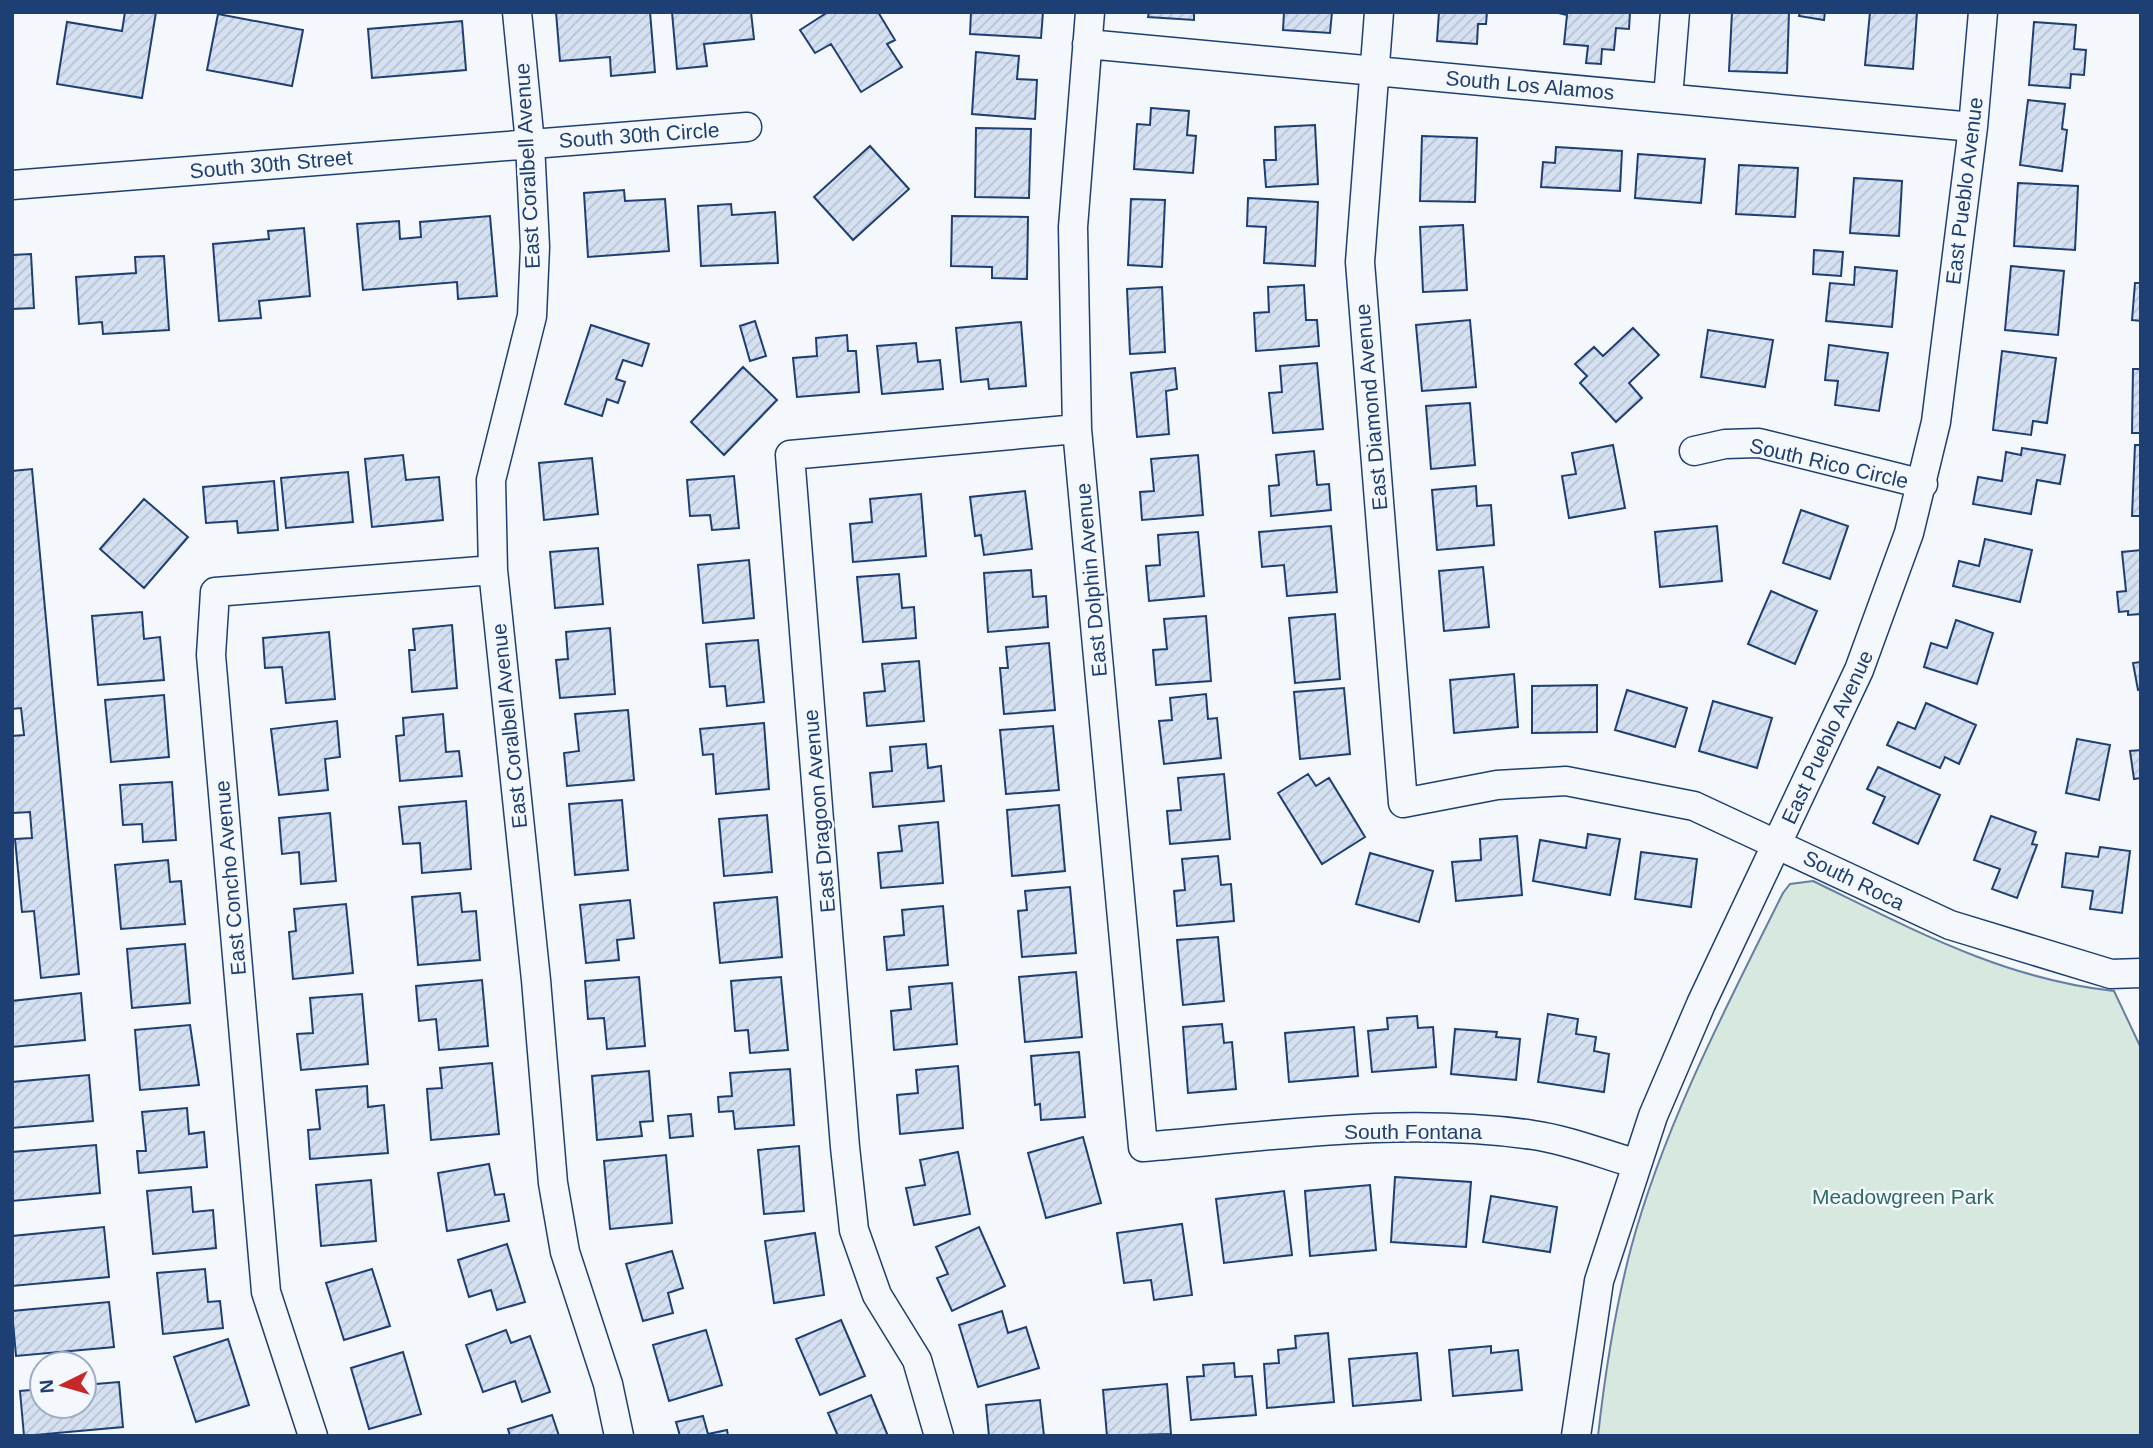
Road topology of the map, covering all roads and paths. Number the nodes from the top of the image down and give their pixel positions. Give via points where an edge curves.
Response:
1 (517, 12) edge
2 (1090, 12) edge
3 (1379, 12) edge
4 (1675, 12) edge
5 (1983, 12) edge
6 (1087, 44) junction
7 (1375, 71) junction
8 (1668, 98) junction
9 (747, 127) dead end
10 (1973, 127) junction
11 (530, 143) junction
12 (12, 185) edge
13 (1077, 429) junction
14 (1694, 451) dead end
15 (1923, 484) junction
16 (493, 570) junction
17 (1403, 803) joint
18 (1779, 843) junction
19 (2141, 973) edge
20 (1143, 1147) joint
21 (1636, 1164) junction
22 (313, 1436) edge
23 (619, 1436) edge
24 (939, 1436) edge
25 (1576, 1436) edge

1 - 11 street, East Coralbell Avenue
2 - 6 street, East Dolphin Avenue
3 - 7 street, East Diamond Avenue
4 - 8 street
5 - 10 street, East Pueblo Avenue
6 - 7 street, South Los Alamos
6 - 13 street, East Dolphin Avenue via 1073,227
7 - 8 street, South Los Alamos
7 - 17 street, East Diamond Avenue via 1360,262
8 - 10 street, South Los Alamos
9 - 11 street, South 30th Circle
10 - 15 street, East Pueblo Avenue via 1936,422
11 - 12 street, South 30th Street
11 - 16 street, East Coralbell Avenue via 535,247 532,316 491,480
13 - 20 street, East Dolphin Avenue
13 - 24 street, East Dragoon Avenue via 790,454 855,1230 877,1295 917,1360
14 - 15 street, South Rico Circle via 1759,443
15 - 18 street, East Pueblo Avenue via 1878,625
16 - 22 street, East Concho Avenue via 215,592 211,655 266,1292
16 - 23 street, East Coralbell Avenue via 537,980 553,1183 565,1252 608,1384
17 - 18 street, South Roca via 1497,785 1566,780 1694,806
18 - 19 street, South Roca via 1950,925 2111,974
18 - 21 street, East Pueblo Avenue via 1701,1004
20 - 21 street, South Fontana via 1382,1126 1535,1135
21 - 25 street, East Pueblo Avenue via 1599,1281

